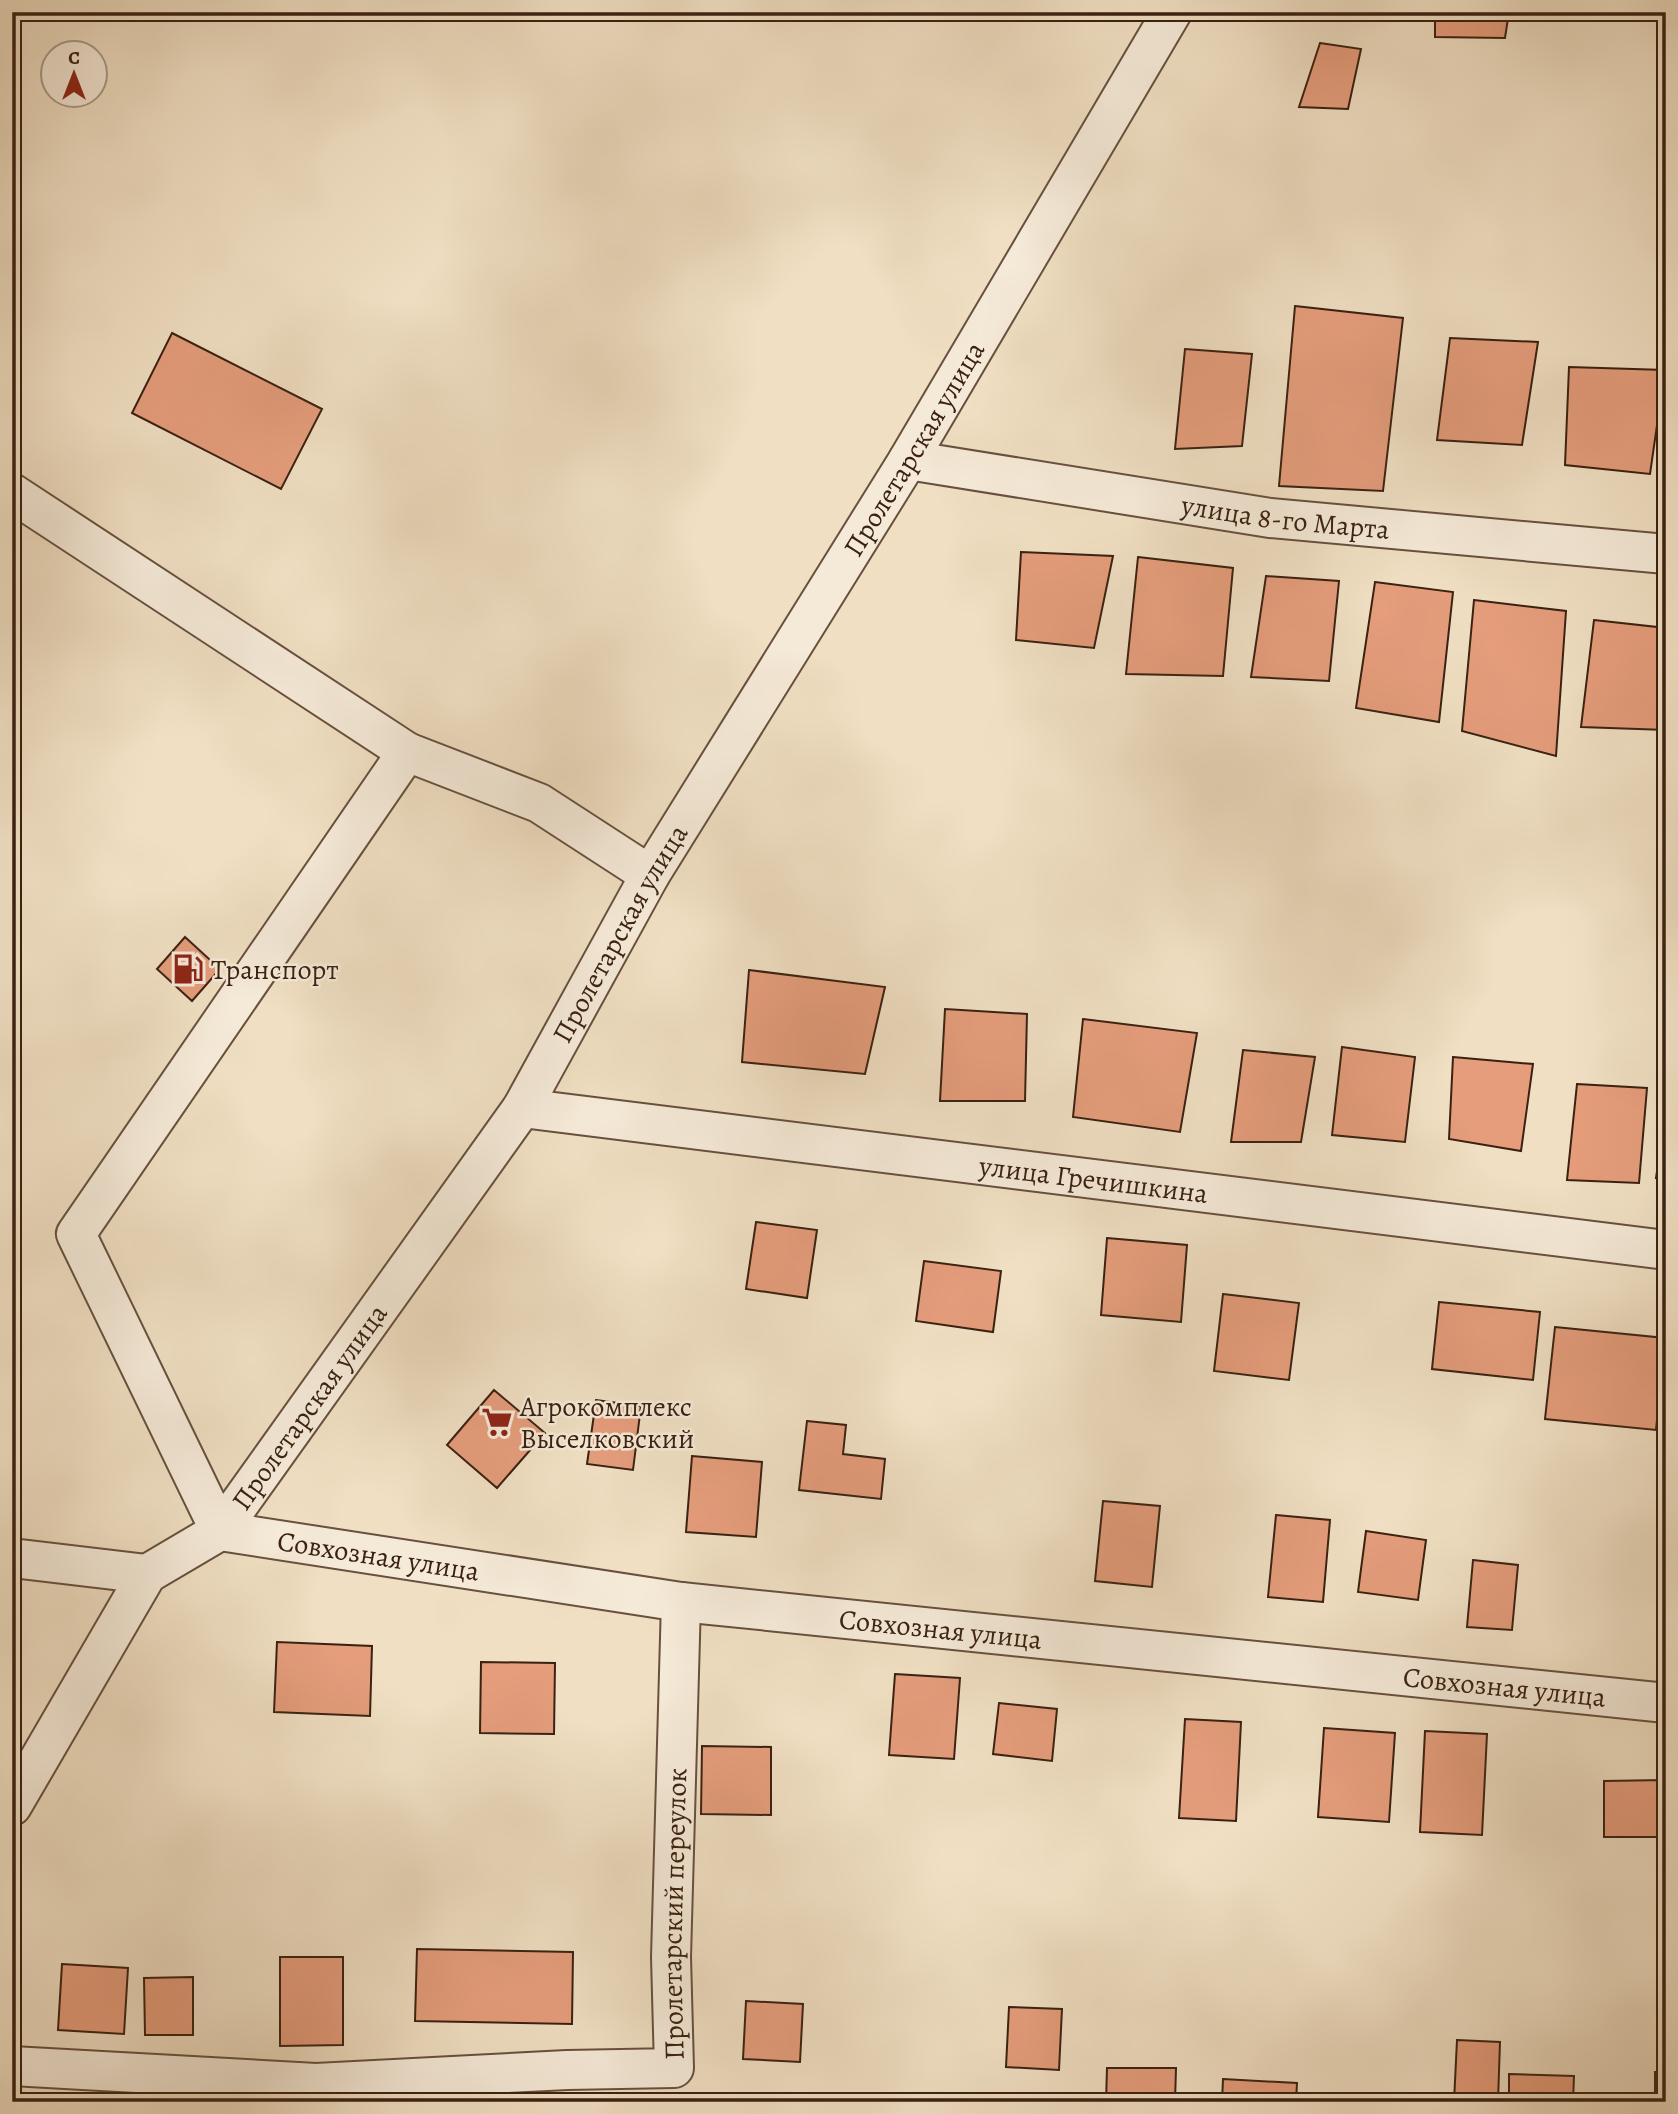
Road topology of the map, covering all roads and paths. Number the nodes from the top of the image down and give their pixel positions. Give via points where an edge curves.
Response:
1 (1172, 12) edge
2 (908, 460) junction
3 (12, 493) edge
4 (1666, 554) edge
5 (407, 752) junction
6 (650, 875) junction
7 (522, 1108) junction
8 (1666, 1250) edge
9 (220, 1531) junction
10 (12, 1558) edge
11 (147, 1574) junction
12 (681, 1602) junction
13 (1666, 1703) edge
14 (12, 1806) edge
15 (12, 2066) edge

1 - 2 street, Пролетарская улица
2 - 4 street, улица 8-го Марта via 1270,518
2 - 6 street, Пролетарская улица
3 - 5 street
5 - 6 street via 539,803
5 - 9 street via 76,1234
6 - 7 street, Пролетарская улица
7 - 8 street, улица Гречишкина
7 - 9 street, Пролетарская улица
9 - 11 street, Пролетарская улица
9 - 12 street, Совхозная улица
10 - 11 street
11 - 14 street, Пролетарская улица
12 - 13 street, Совхозная улица
12 - 15 street, Пролетарский переулок via 671,1957 674,2067 316,2083

